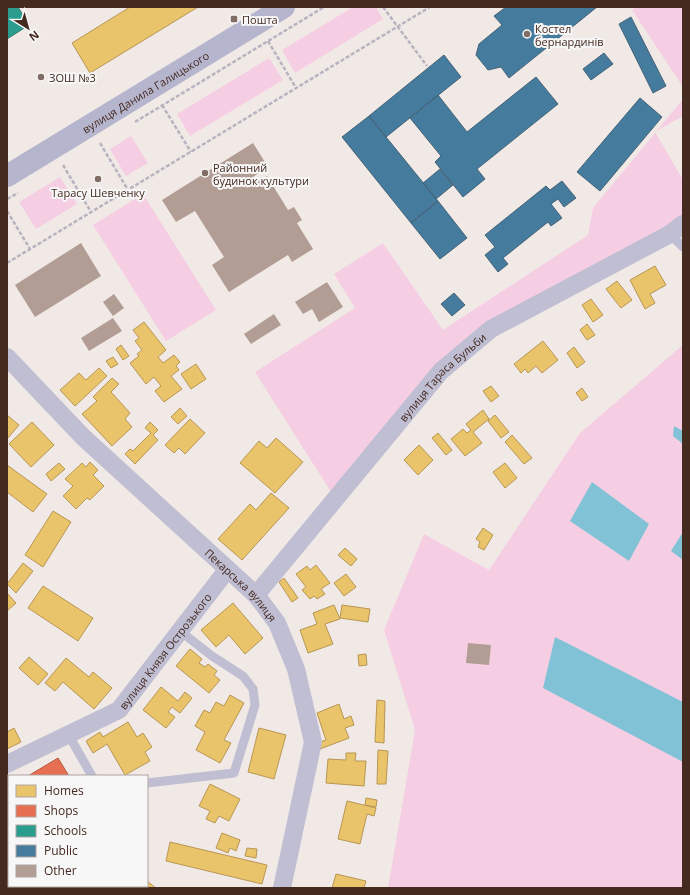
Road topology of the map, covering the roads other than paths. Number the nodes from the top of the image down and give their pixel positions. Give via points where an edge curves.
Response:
1 (284, 7) edge
2 (13, 184) edge
3 (676, 229) edge
4 (683, 247) edge
5 (7, 357) edge
6 (227, 570) junction
7 (256, 595) junction
8 (180, 630) junction
9 (68, 734) junction
10 (7, 764) edge
11 (91, 775) edge
12 (148, 782) edge
13 (282, 888) edge

1 - 2 main road, вулиця Данила Галицького
3 - 4 lane
3 - 7 street, вулиця Тараса Бульби via 491,329 440,370
5 - 6 street, Пекарська вулиця via 83,437
6 - 7 street, Пекарська вулиця
6 - 8 street, вулиця Князя Острозького
7 - 13 street, Пекарська вулиця via 277,623 296,669 313,742
8 - 9 street, вулиця Князя Острозького via 119,710
8 - 12 lane via 212,656 243,676 253,689 255,705 234,773
9 - 10 street, вулиця Князя Острозького
9 - 11 lane

